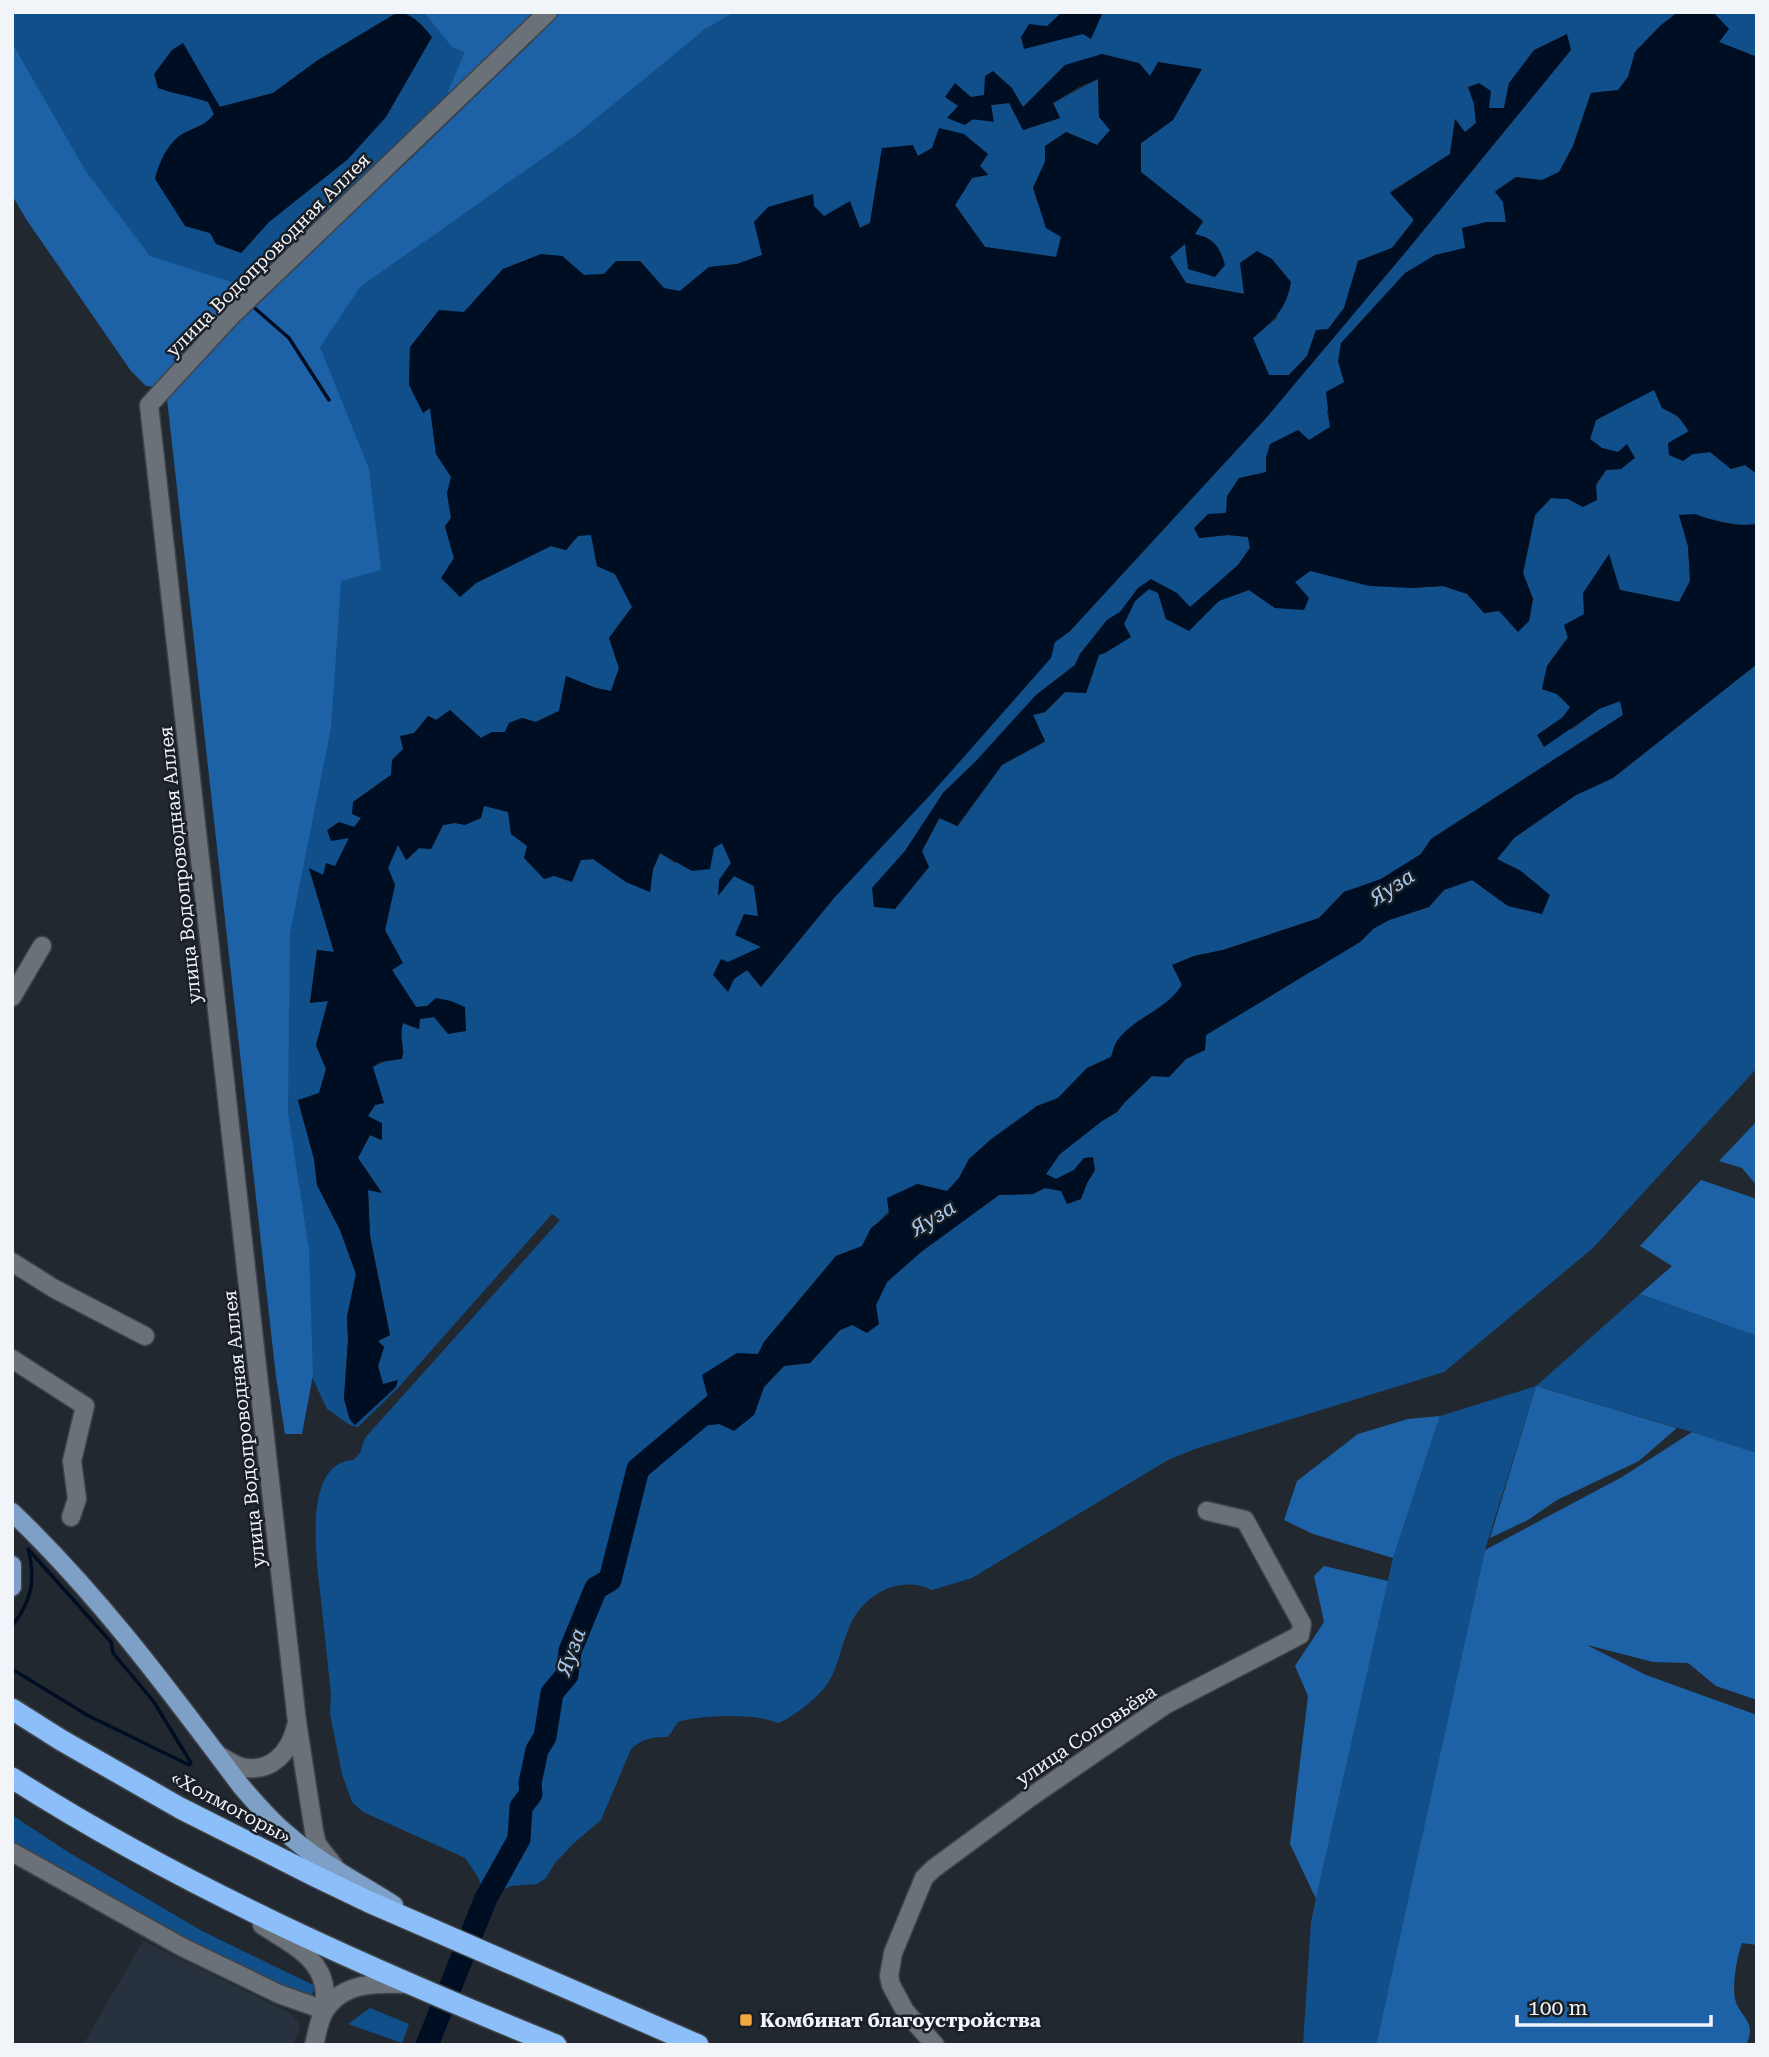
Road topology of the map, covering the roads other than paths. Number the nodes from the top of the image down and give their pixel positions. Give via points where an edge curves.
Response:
1 (548, 12) edge
2 (42, 946) dead end
3 (12, 997) edge
4 (12, 1262) edge
5 (145, 1336) dead end
6 (12, 1359) edge
7 (1207, 1511) dead end
8 (12, 1512) edge
9 (71, 1517) dead end
10 (12, 1565) edge
11 (12, 1587) edge
12 (12, 1709) edge
13 (297, 1722) junction
14 (217, 1754) junction
15 (12, 1778) edge
16 (12, 1852) edge
17 (337, 1870) junction
18 (210, 1890) junction
19 (436, 1931) junction
20 (413, 1985) junction
21 (324, 2011) junction
22 (314, 2045) edge
23 (556, 2045) edge
24 (698, 2045) edge
25 (934, 2045) edge

1 - 13 street, улица Водопроводная Аллея via 232,315 149,405
2 - 3 street
4 - 5 street
6 - 9 street via 85,1406 72,1461 77,1499
7 - 25 street, улица Соловьёва via 1245,1520 1302,1624 1300,1635 1166,1705 1032,1796 924,1878 893,1953 889,1976 905,2011
8 - 14 main road via 105,1609
10 - 11 main road
12 - 19 highway, «Холмогоры» via 225,1832
13 - 14 street via 293,1741 276,1761 265,1766 240,1767
13 - 17 street, улица Водопроводная Аллея via 317,1844
14 - 17 main road via 279,1827
15 - 18 highway
16 - 21 street via 182,1947
17 - 19 main road
18 - 20 highway
18 - 21 street via 310,1959 326,1985
19 - 24 highway, «Холмогоры»
20 - 21 street via 373,1983 353,1988
20 - 23 highway
21 - 22 street

